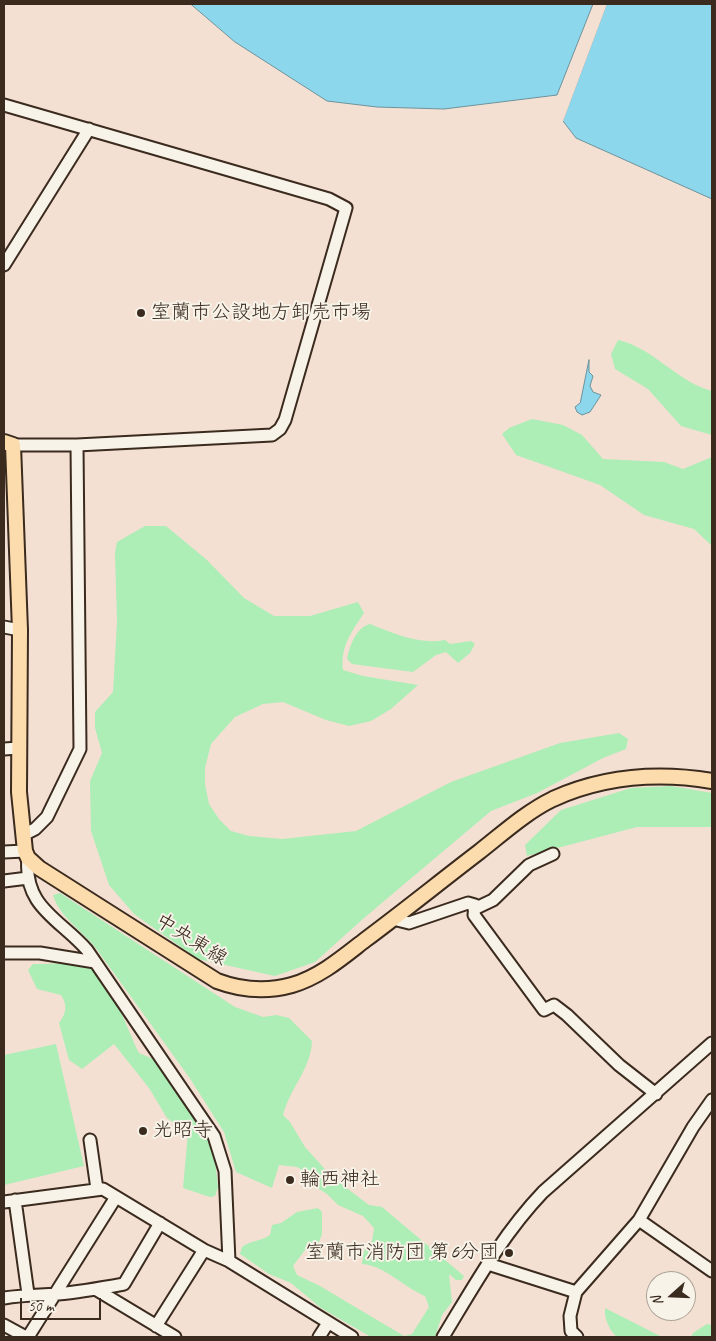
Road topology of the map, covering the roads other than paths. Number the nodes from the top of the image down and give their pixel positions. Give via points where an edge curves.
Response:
1 (4, 105) edge
2 (89, 129) junction
3 (4, 266) edge
4 (8, 444) edge
5 (77, 445) junction
6 (11, 628) edge
7 (19, 748) junction
8 (4, 749) edge
9 (712, 781) edge
10 (23, 835) junction
11 (4, 852) edge
12 (27, 854) junction
13 (553, 854) dead end
14 (28, 878) junction
15 (4, 881) edge
16 (474, 909) junction
17 (393, 919) junction
18 (4, 952) edge
19 (96, 962) junction
20 (712, 1043) edge
21 (656, 1094) junction
22 (712, 1100) edge
23 (90, 1140) dead end
24 (97, 1189) junction
25 (116, 1197) junction
26 (10, 1201) edge
27 (639, 1220) junction
28 (160, 1223) junction
29 (204, 1250) junction
30 (230, 1261) junction
31 (488, 1264) junction
32 (712, 1271) edge
33 (97, 1290) junction
34 (576, 1292) junction
35 (28, 1294) junction
36 (56, 1294) junction
37 (4, 1298) edge
38 (328, 1323) junction
39 (4, 1325) edge
40 (156, 1326) junction
41 (27, 1337) edge
42 (175, 1337) edge
43 (319, 1337) edge
44 (352, 1337) edge
45 (443, 1337) edge
46 (577, 1337) edge

1 - 2 street
2 - 3 street
2 - 5 street via 329,199 346,208 289,409 280,429 260,438
4 - 5 street
4 - 6 main road
5 - 10 street via 80,749 48,817
6 - 7 main road
7 - 8 street
7 - 10 main road
9 - 17 main road, 中央東線 via 630,777 580,788 552,800 516,823
10 - 12 main road
11 - 12 street
12 - 14 street
12 - 17 main road, 中央東線 via 39,868 217,982 240,988 277,988 311,978
13 - 16 street via 529,865 494,900
14 - 15 street
14 - 19 street via 41,907 76,938
16 - 17 street via 475,905 468,903 410,923
16 - 21 street via 474,915 544,1010 554,1006 567,1015 618,1065
18 - 19 street via 40,953
19 - 30 street via 214,1136 225,1171
20 - 21 street
21 - 31 street via 543,1192 519,1218
22 - 27 street
23 - 24 street
24 - 25 street
24 - 26 street
25 - 28 street
25 - 36 street
26 - 35 street
27 - 32 street
27 - 34 street
28 - 29 street
28 - 33 street via 124,1284
29 - 30 street
29 - 40 street
30 - 38 street
31 - 34 street
31 - 45 street
33 - 36 street
33 - 40 street
34 - 46 street via 570,1316 571,1331
35 - 36 street
35 - 37 street
36 - 41 street
38 - 43 street
38 - 44 street
39 - 41 street
40 - 42 street

